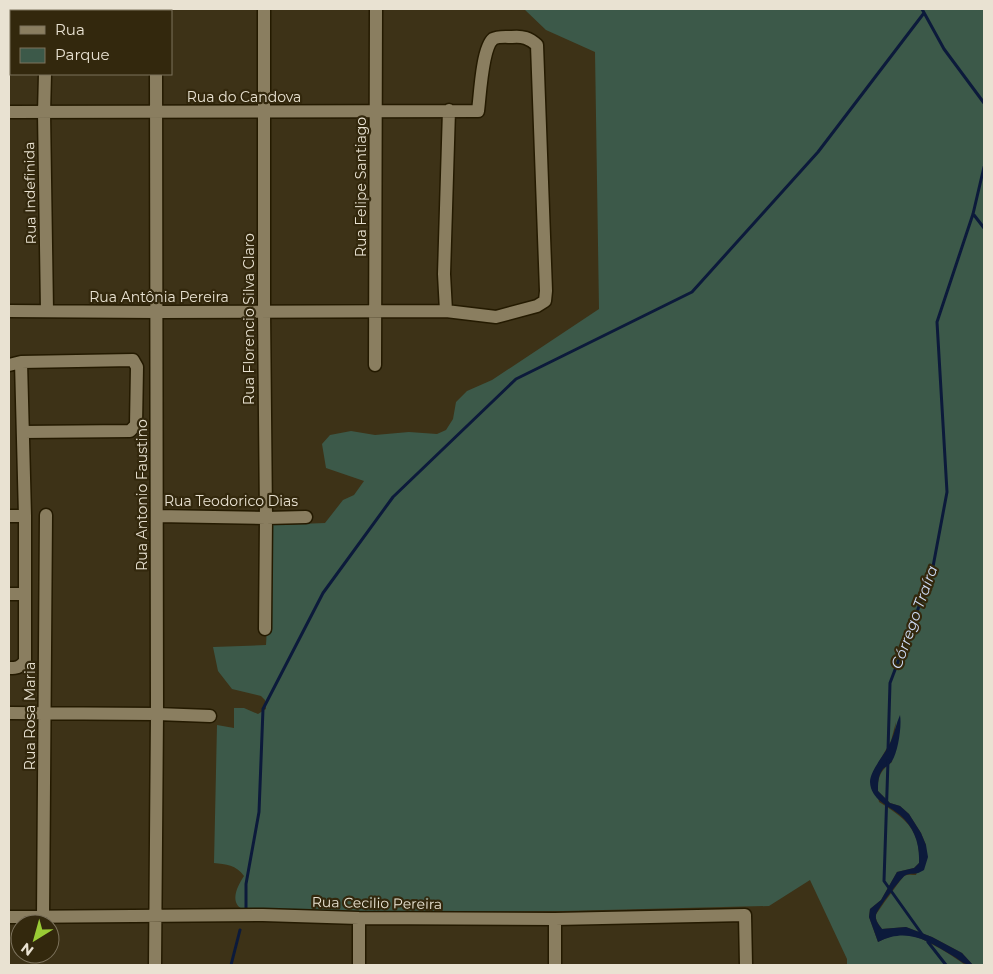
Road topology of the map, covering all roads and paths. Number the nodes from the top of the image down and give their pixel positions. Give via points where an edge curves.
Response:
1 (264, 9) edge
2 (376, 9) edge
3 (45, 75) edge
4 (156, 75) edge
5 (264, 110) junction
6 (449, 110) junction
7 (478, 111) joint
8 (9, 112) edge
9 (156, 112) junction
10 (376, 112) junction
11 (44, 113) junction
12 (9, 311) edge
13 (47, 311) junction
14 (376, 311) junction
15 (446, 311) junction
16 (156, 312) junction
17 (264, 312) junction
18 (15, 363) edge
19 (375, 365) dead end
20 (22, 432) junction
21 (46, 514) dead end
22 (9, 516) edge
23 (25, 516) junction
24 (157, 516) junction
25 (306, 517) dead end
26 (266, 518) junction
27 (9, 594) edge
28 (24, 594) junction
29 (264, 629) dead end
30 (9, 668) edge
31 (45, 712) junction
32 (9, 713) edge
33 (157, 714) junction
34 (210, 716) dead end
35 (43, 914) edge
36 (155, 917) junction
37 (60, 918) edge
38 (359, 918) junction
39 (555, 919) junction
40 (155, 965) edge
41 (359, 965) edge
42 (555, 965) edge
43 (746, 965) edge

1 - 5 street, Rua Florencio Silva Claro
2 - 10 street, Rua Felipe Santiago
3 - 11 street, Rua Indefinida
4 - 9 street, Rua Antonio Faustino
5 - 9 street, Rua do Candova
5 - 10 street, Rua do Candova
5 - 17 street, Rua Florencio Silva Claro
6 - 7 street, Rua do Candova
6 - 10 street, Rua do Candova
6 - 15 street via 444,274
7 - 15 street, Rua Antônia Pereira via 485,54 490,42 495,38 521,36 530,39 537,45 545,301 538,306 496,316
8 - 11 street, Rua do Candova
9 - 11 street, Rua do Candova
9 - 16 street, Rua Antonio Faustino
10 - 14 street, Rua Felipe Santiago
11 - 13 street, Rua Indefinida
12 - 13 street, Rua Antônia Pereira
13 - 16 street, Rua Antônia Pereira
14 - 15 street, Rua Antônia Pereira
14 - 17 street, Rua Antônia Pereira
14 - 19 street, Rua Felipe Santiago
16 - 17 street, Rua Antônia Pereira
16 - 24 street, Rua Antonio Faustino
17 - 26 street, Rua Florencio Silva Claro
18 - 20 street
18 - 20 street via 133,360 137,366 134,430
20 - 23 street
21 - 31 street, Rua Rosa Maria
22 - 23 street
23 - 28 street
24 - 26 street, Rua Teodorico Dias
24 - 33 street, Rua Antonio Faustino
25 - 26 street, Rua Teodorico Dias
26 - 29 street, Rua Florencio Silva Claro
27 - 28 street
28 - 30 street via 25,661 21,666
31 - 32 street
31 - 33 street
31 - 35 street, Rua Rosa Maria
33 - 34 street
33 - 36 street, Rua Antonio Faustino
36 - 37 street, Rua Cecilio Pereira
36 - 38 street, Rua Cecilio Pereira via 263,915
36 - 40 street, Rua Antonio Faustino
38 - 39 street, Rua Cecilio Pereira
38 - 41 street
39 - 42 street
39 - 43 street, Rua Cecilio Pereira via 746,916

